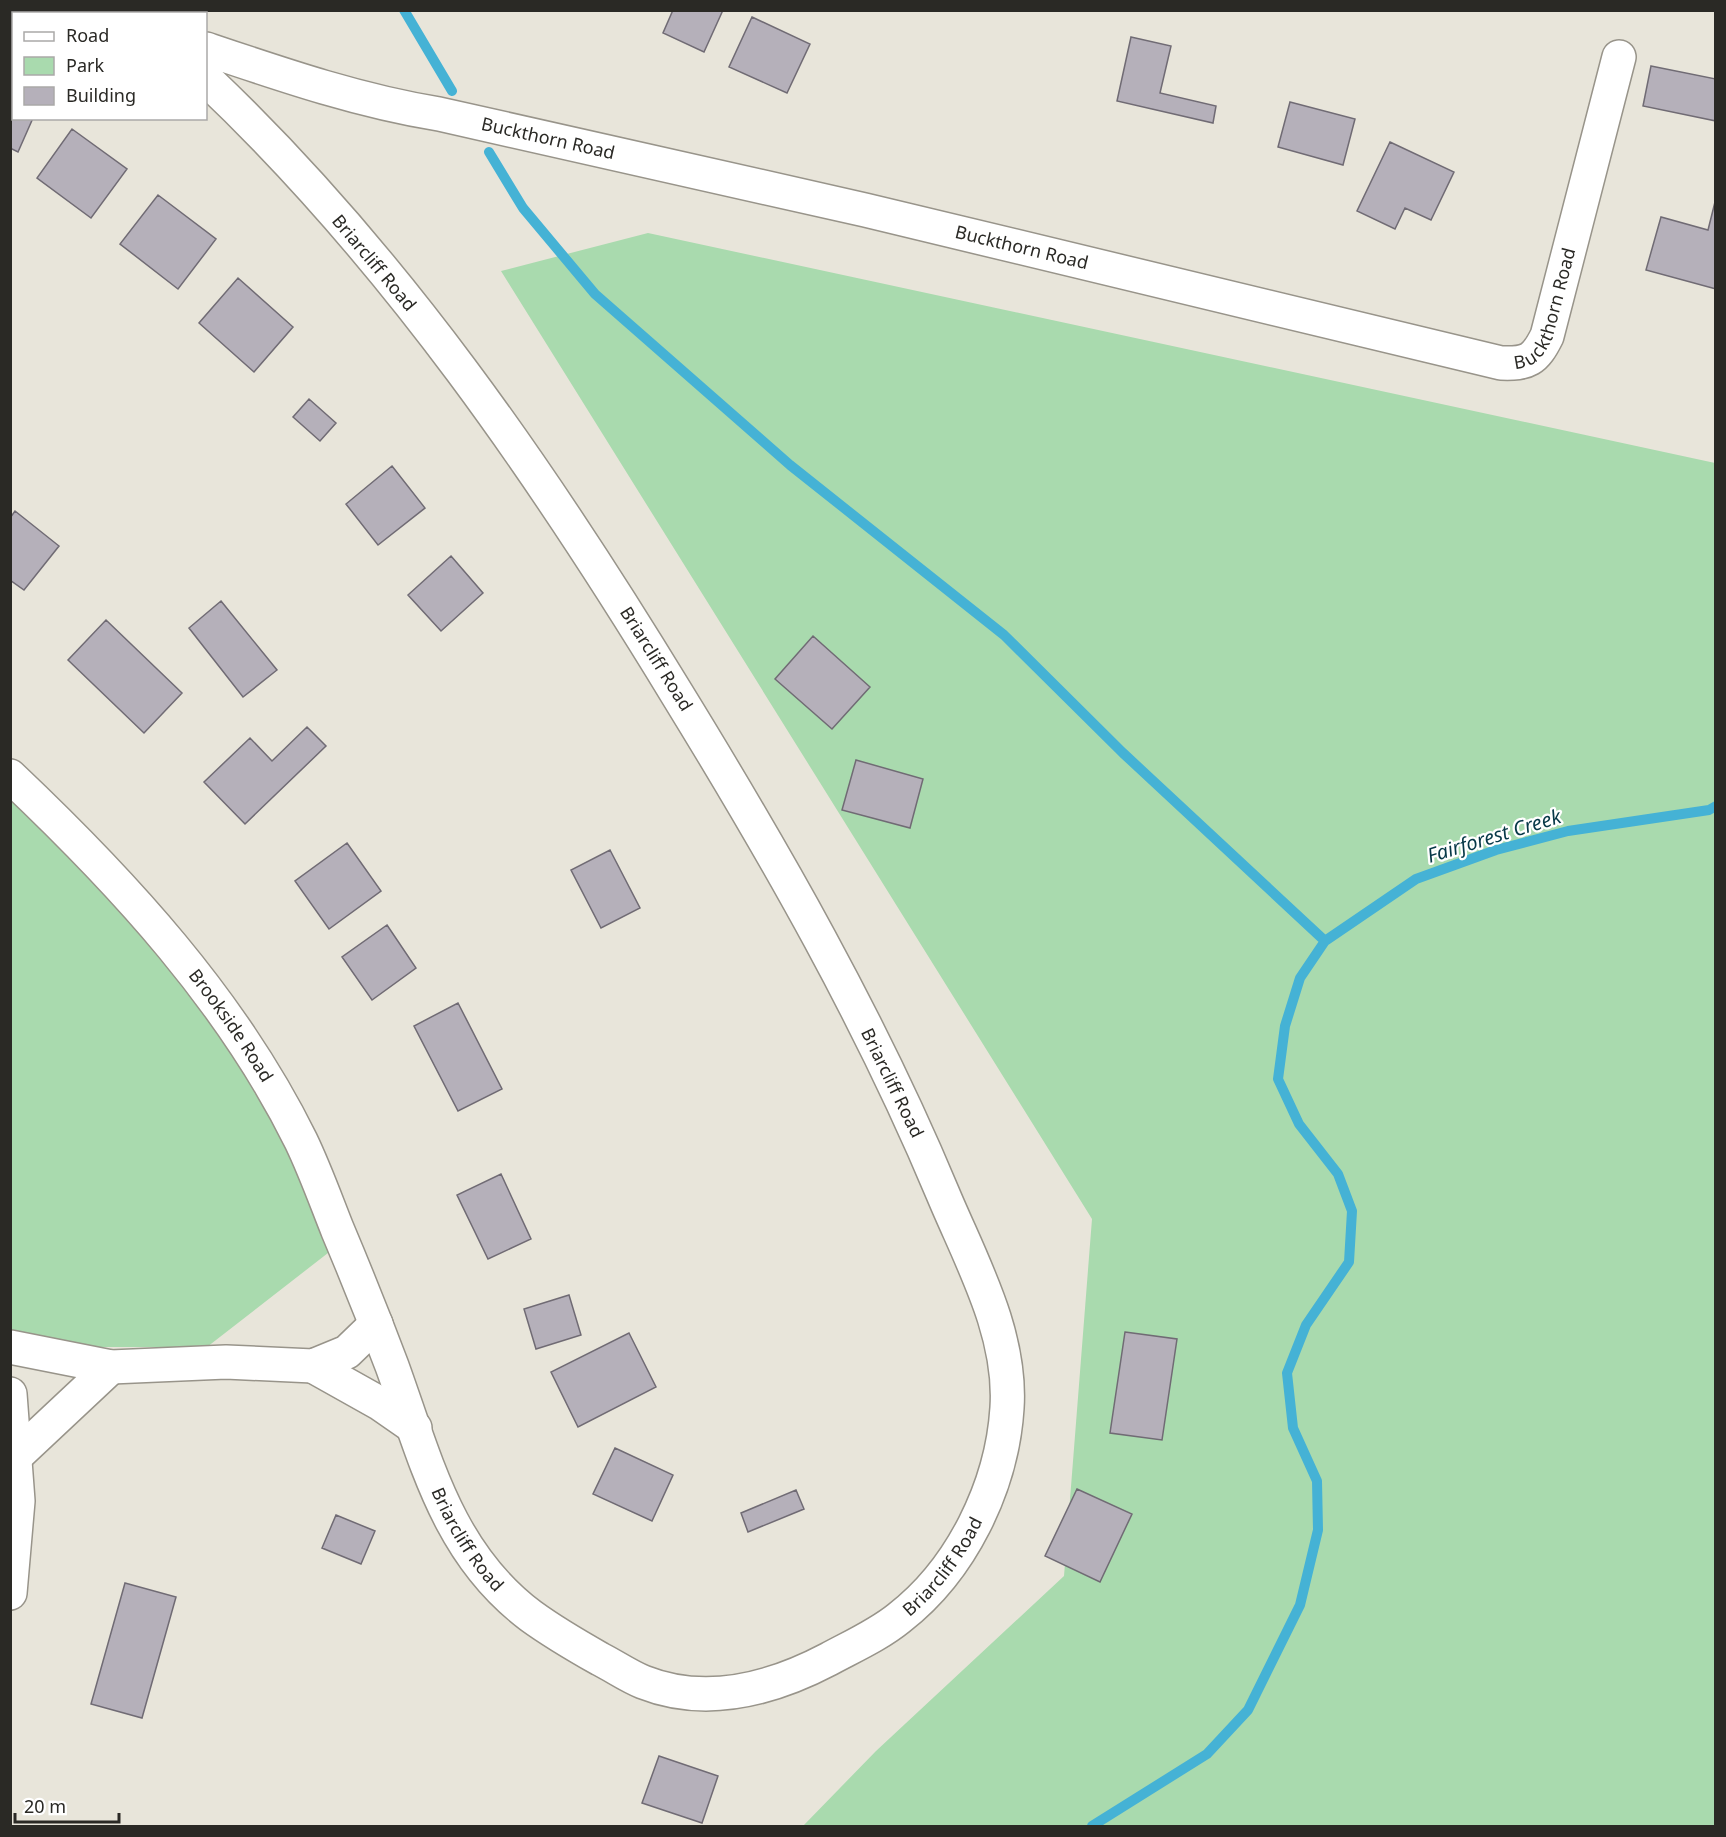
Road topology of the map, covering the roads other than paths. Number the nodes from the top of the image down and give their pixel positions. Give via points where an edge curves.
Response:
1 (207, 49) edge
2 (1619, 57) dead end
3 (207, 80) edge
4 (10, 776) edge
5 (376, 1324) junction
6 (10, 1347) edge
7 (313, 1366) junction
8 (111, 1367) junction
9 (10, 1394) edge
10 (415, 1428) junction
11 (15, 1457) junction
12 (10, 1593) edge

1 - 2 street, Buckthorn Road via 312,86 396,107 865,210 1490,360 1521,364 1538,354 1547,336
3 - 10 street, Briarcliff Road via 321,200 415,311 504,426 607,578 760,829 846,986 923,1147 992,1311 1005,1356 1008,1403 1002,1449 971,1532 950,1567 923,1598 891,1625 777,1684 734,1693 689,1693 645,1683 529,1615 478,1563 457,1534 440,1502
4 - 5 street, Brookside Road via 128,896 260,1062 305,1149
5 - 7 street via 347,1352
5 - 10 street, Brookside Road
6 - 8 street
7 - 8 street via 226,1362
7 - 10 street
8 - 11 street
9 - 11 street
11 - 12 street via 18,1502

